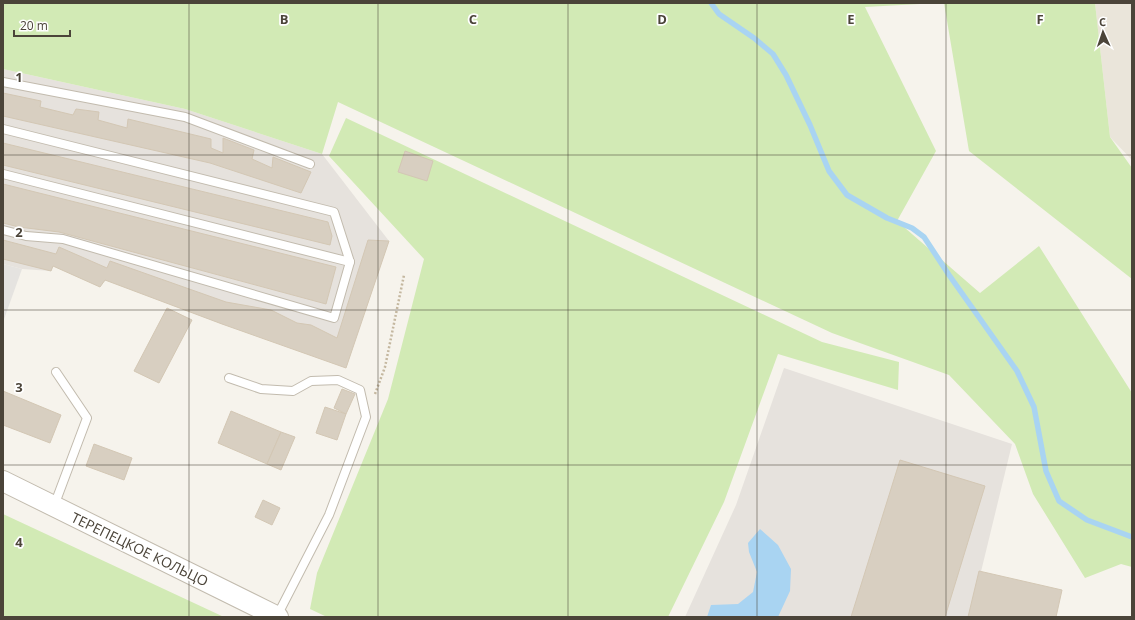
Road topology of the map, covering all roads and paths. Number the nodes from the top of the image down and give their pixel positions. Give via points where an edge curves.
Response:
1 (3, 82) edge
2 (3, 129) edge
3 (310, 164) dead end
4 (3, 174) edge
5 (3, 230) edge
6 (350, 262) junction
7 (404, 275) dead end
8 (56, 372) dead end
9 (229, 378) dead end
10 (366, 417) junction
11 (3, 481) edge
12 (54, 507) junction
13 (277, 617) edge

1 - 3 lane via 184,117
2 - 6 lane via 334,212
4 - 6 lane
5 - 6 lane via 26,236 63,238 334,318
7 - 10 path via 385,367
8 - 12 lane via 87,418
9 - 10 lane via 260,389 293,391 311,381 338,380 360,390
10 - 13 lane via 329,515
11 - 12 street, ТЕРЕПЕЦКОЕ КОЛЬЦО
12 - 13 street, ТЕРЕПЕЦКОЕ КОЛЬЦО

